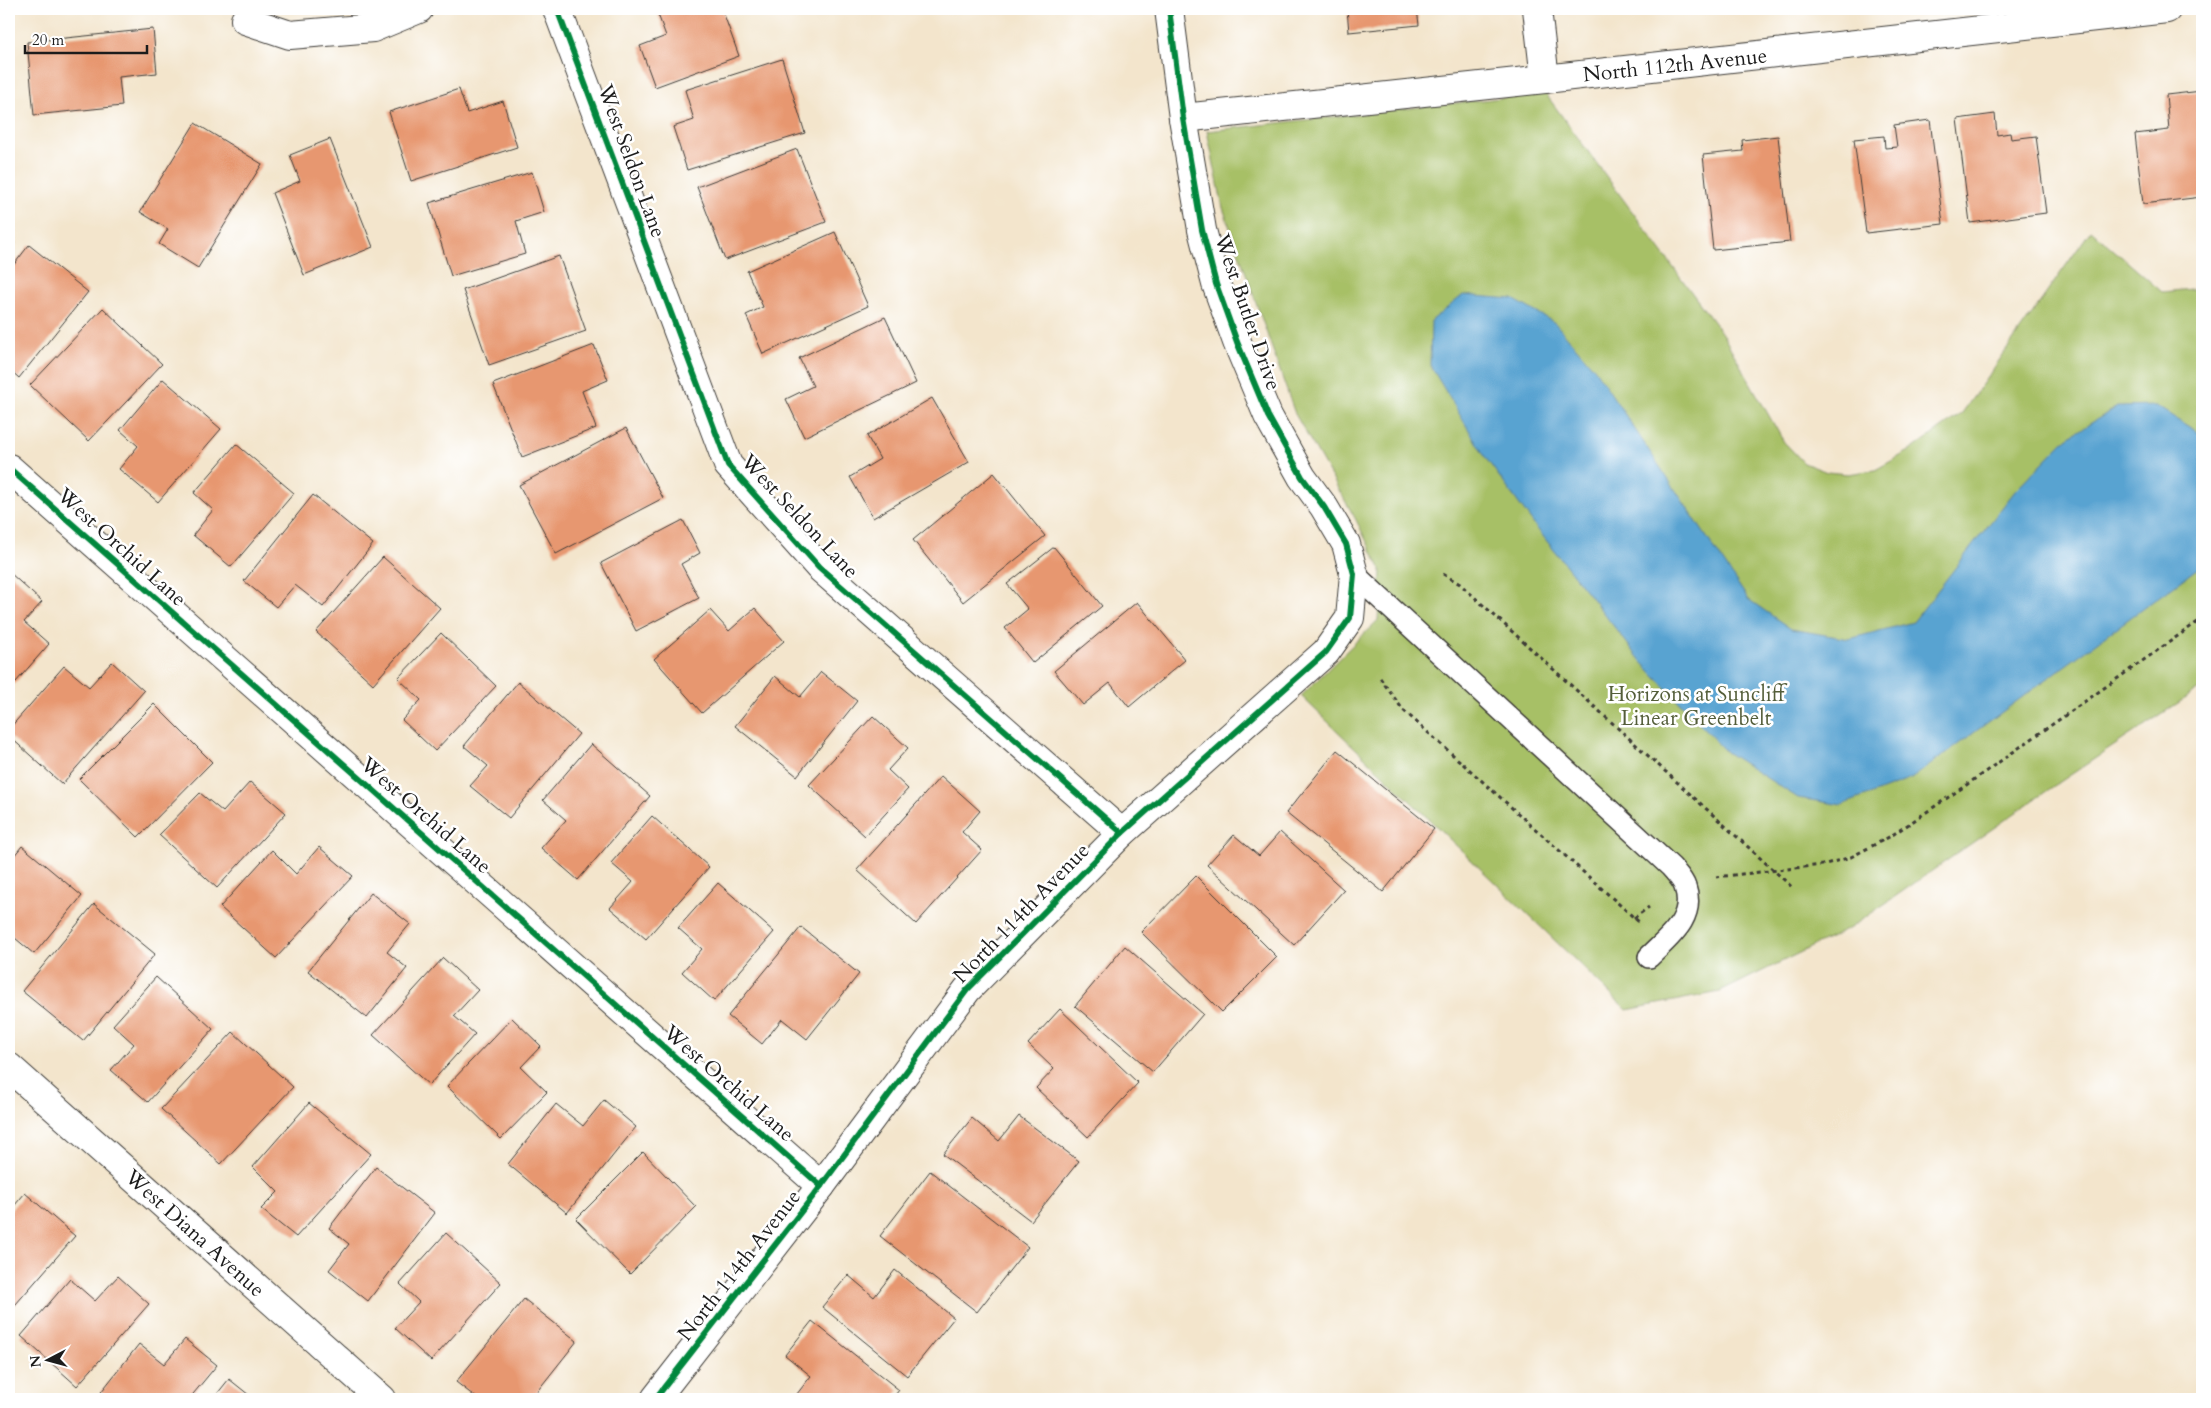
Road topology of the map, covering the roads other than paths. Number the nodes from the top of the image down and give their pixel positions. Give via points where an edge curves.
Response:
1 (419, 9) edge
2 (558, 9) edge
3 (1169, 9) edge
4 (1537, 9) edge
5 (2167, 9) edge
6 (246, 20) dead end
7 (1545, 79) junction
8 (1183, 118) junction
9 (9, 468) edge
10 (1354, 574) junction
11 (1122, 833) junction
12 (1656, 950) road end
13 (9, 1067) edge
14 (821, 1186) junction
15 (382, 1399) edge
16 (655, 1399) edge

1 - 6 street via 373,28 290,35
2 - 11 street, West Seldon Lane via 728,465 819,568
3 - 8 street, West Butler Drive
4 - 7 street
5 - 7 street, North 112th Avenue
7 - 8 street, North 112th Avenue
8 - 10 street, West Butler Drive via 1202,230 1216,284 1237,342 1268,416 1346,544
9 - 14 street, West Orchid Lane
10 - 11 street, North 114th Avenue via 1350,618 1326,652
10 - 12 lane via 1671,867 1685,886 1687,909 1682,924
11 - 14 street, North 114th Avenue via 967,990
13 - 15 street, West Diana Avenue
14 - 16 street, North 114th Avenue

